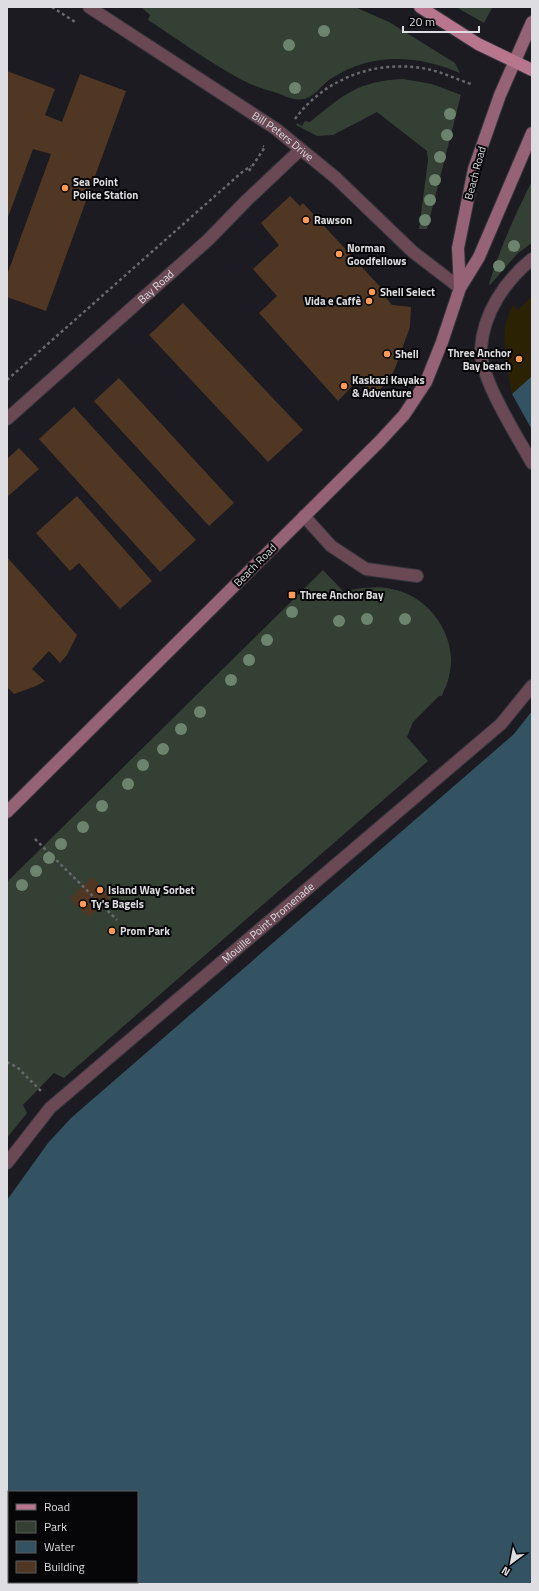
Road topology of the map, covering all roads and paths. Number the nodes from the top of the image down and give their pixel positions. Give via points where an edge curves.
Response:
1 (89, 7) edge
2 (420, 7) edge
3 (532, 22) edge
4 (514, 62) junction
5 (532, 70) edge
6 (471, 84) dead end
7 (293, 121) dead end
8 (532, 133) edge
9 (265, 147) dead end
10 (300, 150) junction
11 (532, 259) edge
12 (460, 288) junction
13 (7, 380) edge
14 (7, 419) edge
15 (532, 462) edge
16 (304, 516) junction
17 (417, 576) dead end
18 (532, 686) edge
19 (7, 812) edge
20 (35, 839) dead end
21 (117, 920) dead end
22 (7, 1062) edge
23 (55, 1104) junction
24 (7, 1163) edge

1 - 10 street, Bill Peters Drive via 276,129
2 - 4 main road via 478,44
3 - 4 street, Beach Road
4 - 5 main road
4 - 12 street, Beach Road via 474,169 458,248
6 - 7 path via 428,70 395,66 363,71 341,80 318,96
8 - 12 street, Beach Road via 479,257
9 - 13 path via 251,166
10 - 12 street, Bill Peters Drive via 336,178 413,252
10 - 14 street, Bay Road via 208,240
11 - 15 street via 507,282 495,301 486,325 481,350 487,376 497,399
12 - 16 street, Beach Road via 426,382 404,415
16 - 17 street via 331,546 366,569
16 - 19 street, Beach Road
18 - 23 street, Mouille Point Promenade via 501,724
20 - 21 path
22 - 23 path via 17,1067
23 - 24 street, Mouille Point Promenade via 23,1140

